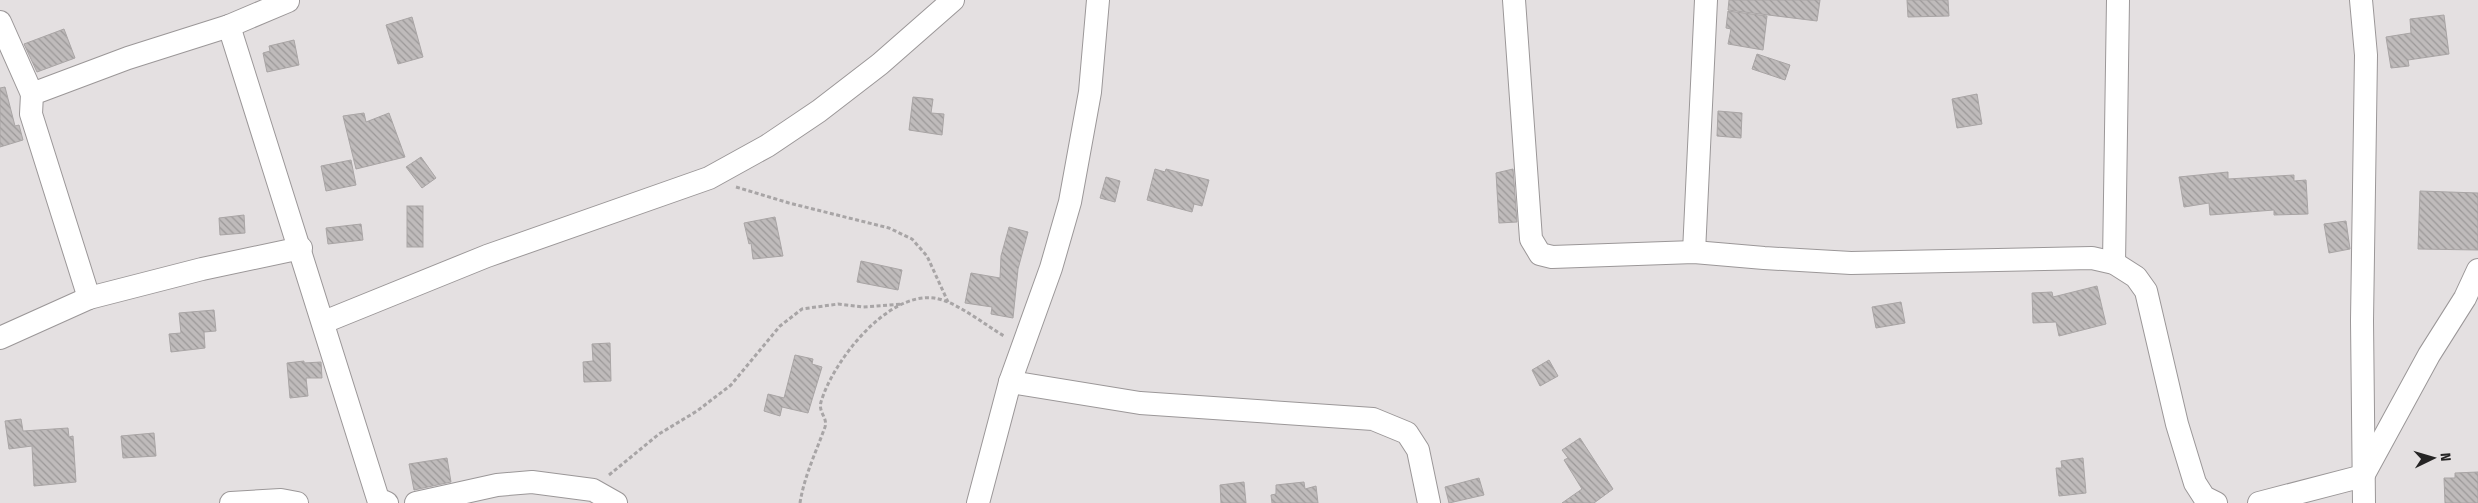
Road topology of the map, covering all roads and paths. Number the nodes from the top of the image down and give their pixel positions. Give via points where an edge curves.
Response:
1 (953, 0) edge
2 (1098, 0) edge
3 (1514, 0) edge
4 (1706, 0) edge
5 (2118, 0) edge
6 (2361, 0) edge
7 (288, 1) dead end
8 (0, 22) edge
9 (229, 26) junction
10 (32, 94) junction
11 (709, 178) junction
12 (301, 248) junction
13 (1694, 252) junction
14 (2114, 262) junction
15 (2478, 270) edge
16 (89, 298) junction
17 (948, 302) junction
18 (902, 304) junction
19 (324, 322) junction
20 (0, 338) edge
21 (1021, 348) junction
22 (1010, 382) junction
23 (2363, 476) junction
24 (592, 490) junction
25 (377, 502) edge
26 (231, 503) edge
27 (297, 503) edge
28 (416, 503) edge
29 (616, 503) edge
30 (800, 503) edge
31 (978, 503) edge
32 (1429, 503) edge
33 (2216, 503) edge
34 (2259, 503) edge
35 (2364, 503) edge

1 - 11 street via 880,64 819,111 767,146
2 - 21 street via 1090,92 1070,202 1051,268
3 - 13 street via 1531,239 1540,254 1552,257
4 - 13 street
5 - 14 street
6 - 23 street via 2366,55
7 - 9 street
8 - 10 street
9 - 10 street via 128,58
9 - 12 street
10 - 16 street via 32,114
11 - 17 path via 789,203 889,228 912,239 927,256
11 - 19 street via 487,256
12 - 16 street
12 - 19 street
13 - 14 street via 1851,262 2092,258
14 - 33 street via 2136,277 2146,291 2195,483 2204,497
15 - 23 street
16 - 20 street
17 - 18 path via 917,298
17 - 21 path
18 - 24 path via 863,307 838,304 802,309 780,326 731,385 659,434
18 - 30 path via 863,334 844,357 826,388 820,405 826,423
19 - 25 street
21 - 22 street
22 - 31 street
22 - 32 street via 1140,404 1373,419 1407,433 1418,450
23 - 34 street
23 - 35 street
24 - 28 street via 561,484 497,485
24 - 29 street
26 - 27 street via 281,500

